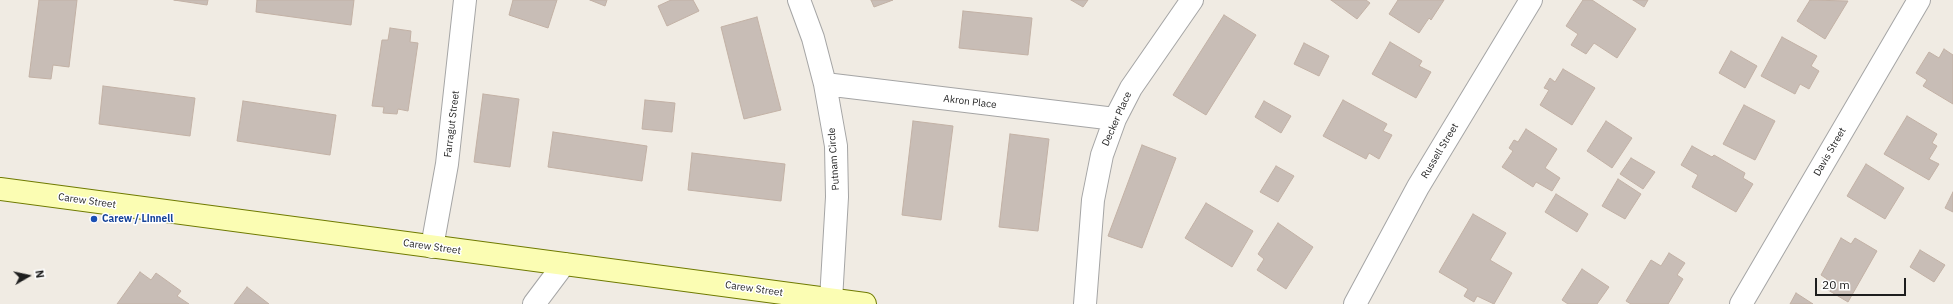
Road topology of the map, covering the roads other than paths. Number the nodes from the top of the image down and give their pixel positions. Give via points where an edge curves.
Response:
1 (465, 0) edge
2 (798, 0) edge
3 (1192, 0) edge
4 (1531, 0) edge
5 (1919, 0) edge
6 (825, 84) junction
7 (1115, 119) junction
8 (0, 189) edge
9 (432, 247) junction
10 (564, 264) junction
11 (831, 300) junction
12 (534, 304) edge
13 (865, 304) edge
14 (1086, 304) edge
15 (1355, 304) edge
16 (1740, 304) edge

1 - 9 street, Farragut Street via 448,157
2 - 6 street, Putnam Circle via 813,38
3 - 7 street, Decker Place via 1131,88
4 - 15 street, Russell Street via 1418,187
5 - 16 street, Davis Street
6 - 7 street, Akron Place
6 - 11 street, Putnam Circle via 836,146 837,197
7 - 14 street, Decker Place via 1102,155 1093,200
8 - 9 street, Carew Street
9 - 10 street, Carew Street
10 - 11 street, Carew Street
10 - 12 street
11 - 13 street, Carew Street

